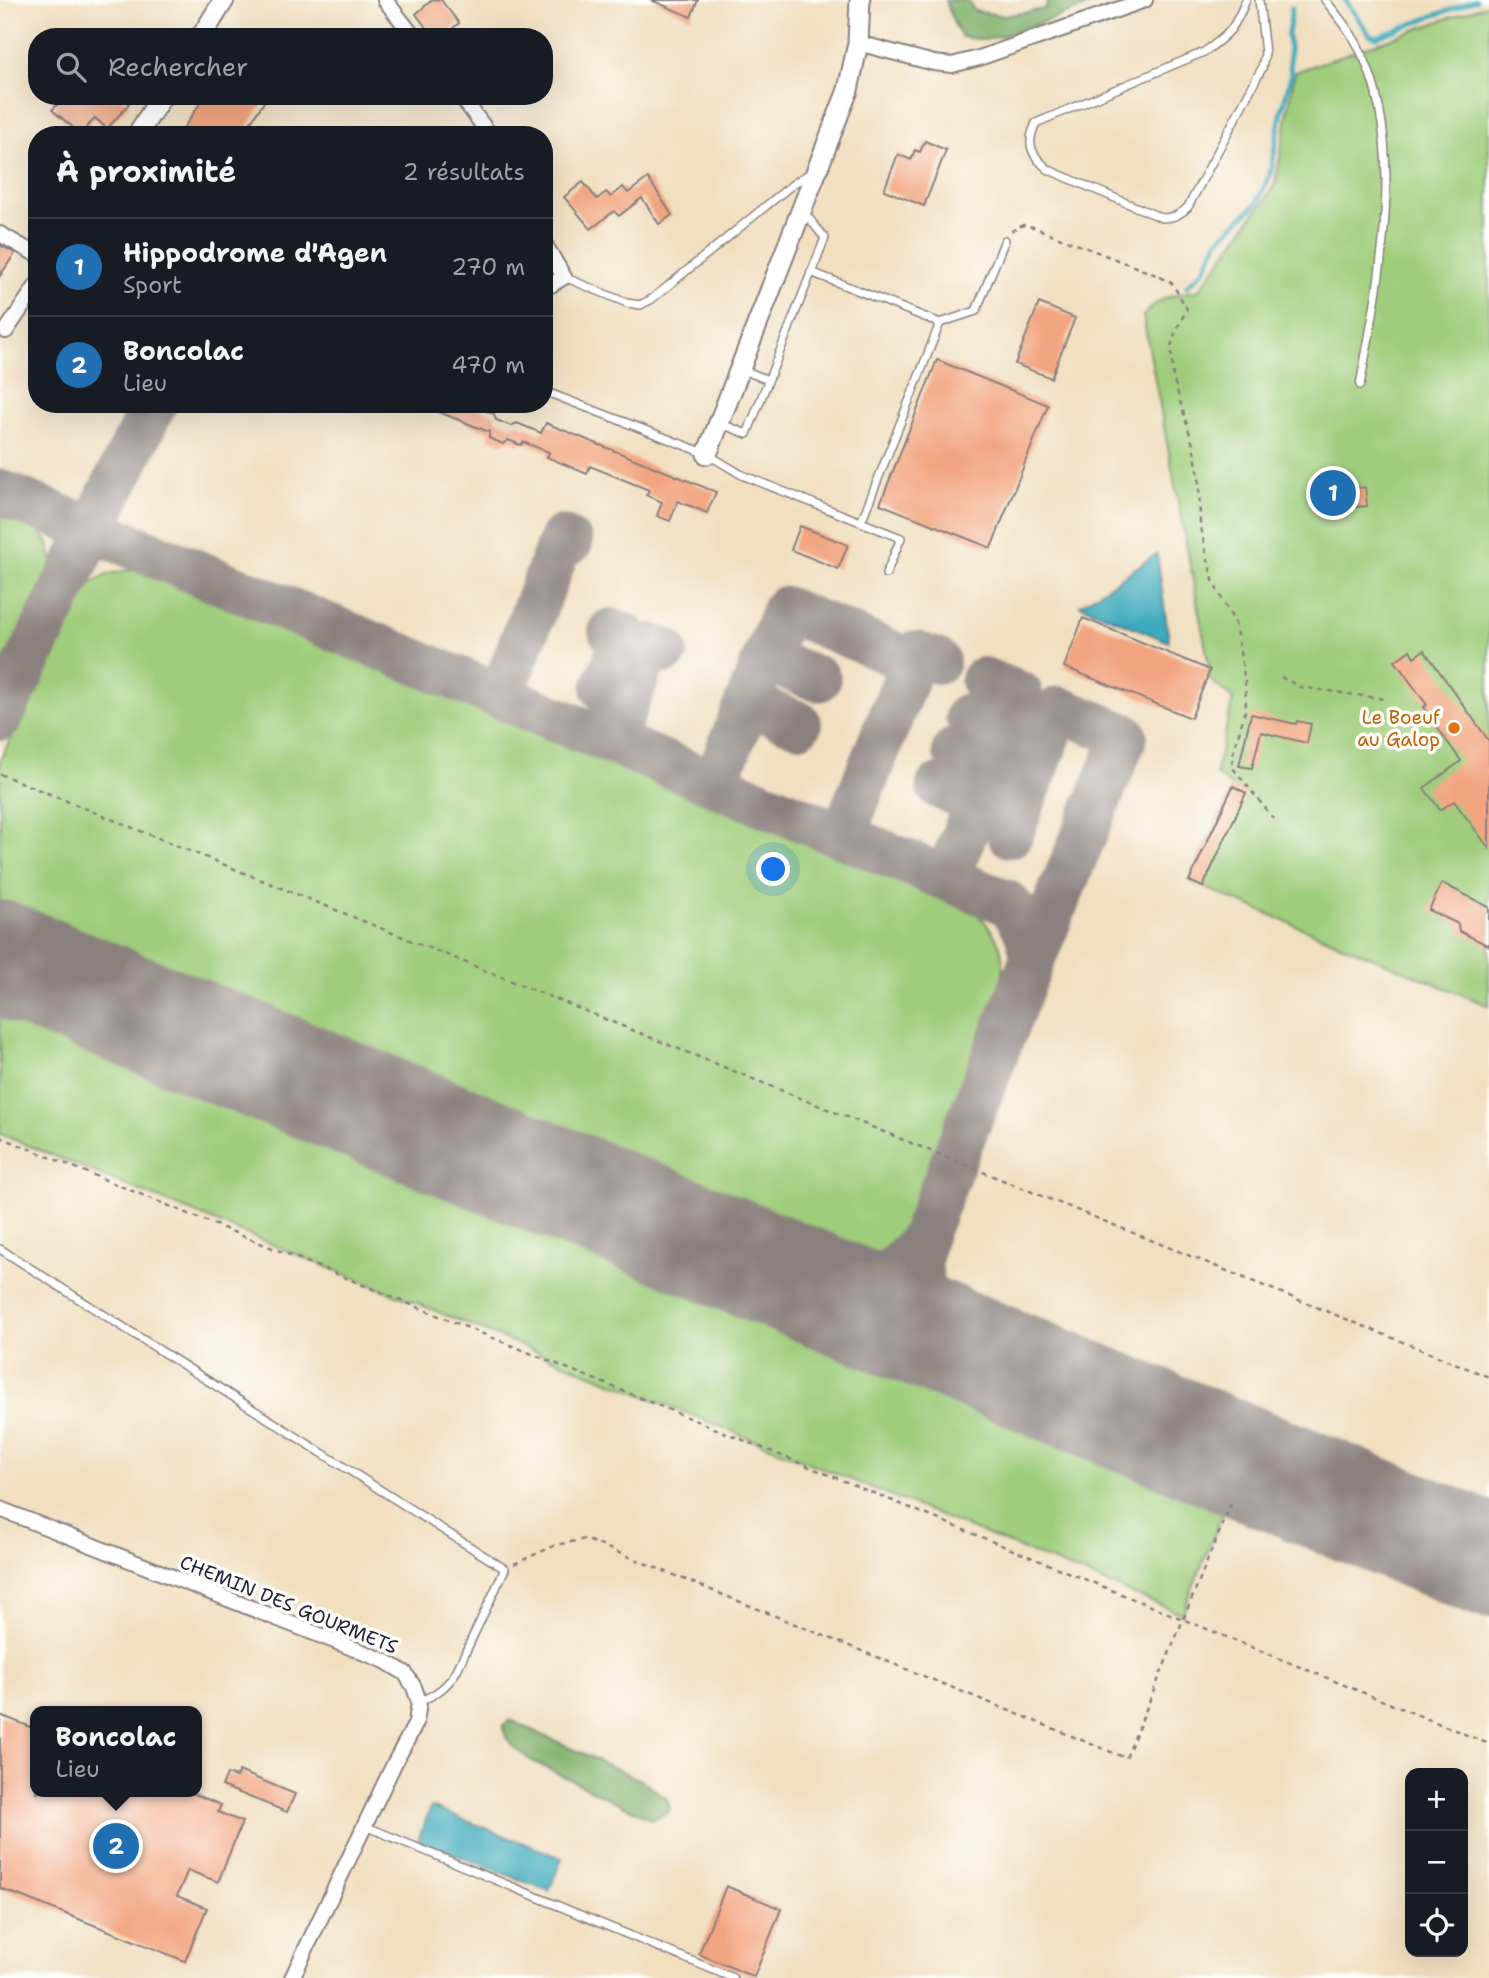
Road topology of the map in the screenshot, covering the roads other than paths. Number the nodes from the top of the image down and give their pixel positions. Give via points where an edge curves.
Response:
1 (225, 0) edge
2 (385, 0) edge
3 (860, 0) edge
4 (1145, 0) edge
5 (1246, 0) edge
6 (1259, 0) edge
7 (1325, 0) edge
8 (207, 28) edge
9 (407, 28) edge
10 (858, 43) junction
11 (156, 105) edge
12 (468, 105) edge
13 (143, 126) edge
14 (483, 126) edge
15 (819, 168) junction
16 (802, 210) junction
17 (0, 234) edge
18 (1005, 240) road end
19 (28, 250) edge
20 (553, 258) edge
21 (811, 272) junction
22 (564, 277) junction
23 (553, 284) edge
24 (28, 298) edge
25 (940, 323) junction
26 (6, 331) dead end
27 (740, 369) junction
28 (768, 380) junction
29 (1360, 385) dead end
30 (553, 394) edge
31 (719, 423) junction
32 (706, 454) junction
33 (861, 522) junction
34 (886, 574) dead end
35 (0, 1249) edge
36 (0, 1508) edge
37 (419, 1702) junction
38 (364, 1826) junction
39 (292, 1978) edge
40 (733, 1978) edge

1 - 8 street
2 - 9 street
3 - 10 street
4 - 10 street via 952,65
5 - 6 lane via 1235,26 1204,52 1036,123 1031,147 1036,159 1049,170 1162,218 1182,213 1262,68 1265,53
7 - 29 lane via 1359,47 1382,126 1383,238
10 - 15 street via 848,90
11 - 13 street
12 - 14 street
15 - 16 street
15 - 22 lane via 640,305
16 - 21 lane via 825,237
16 - 27 street
17 - 19 street
18 - 25 lane via 976,311
20 - 22 street
21 - 25 lane
21 - 28 lane
22 - 23 street
24 - 26 street
25 - 33 lane
27 - 28 lane
27 - 31 street
28 - 31 lane via 747,434
30 - 32 lane
31 - 32 street
32 - 33 lane via 742,475
33 - 34 lane via 901,538
35 - 37 lane via 505,1569 456,1672 438,1693
36 - 37 street, CHEMIN DES GOURMETS via 385,1661 405,1673
37 - 38 street via 416,1723
38 - 39 street
38 - 40 lane

